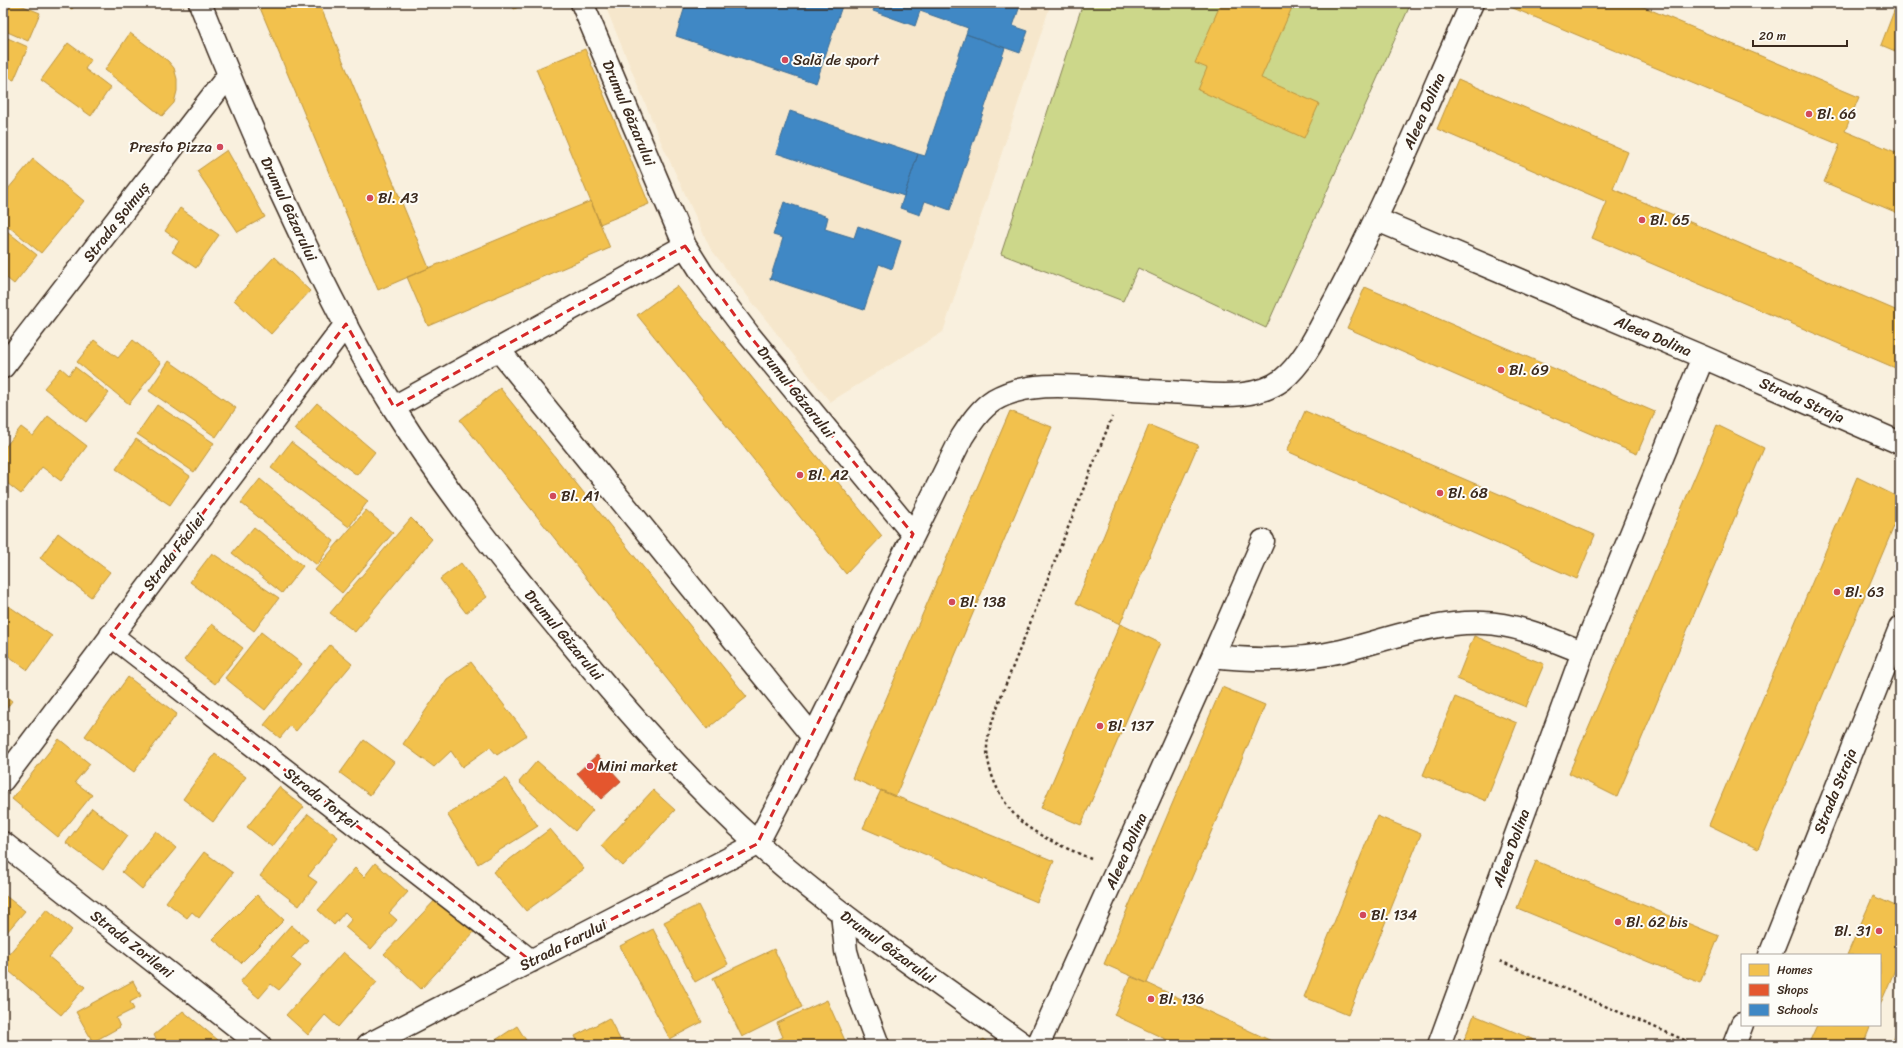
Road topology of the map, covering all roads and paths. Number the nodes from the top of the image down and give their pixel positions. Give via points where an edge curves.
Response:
1 (200, 3) edge
2 (582, 3) edge
3 (1472, 3) edge
4 (228, 76) junction
5 (1376, 219) junction
6 (685, 246) junction
7 (346, 324) junction
8 (498, 350) junction
9 (1704, 357) junction
10 (3, 368) edge
11 (1122, 389) junction
12 (394, 408) junction
13 (1900, 443) edge
14 (913, 534) junction
15 (1263, 541) dead end
16 (1900, 628) edge
17 (111, 635) junction
18 (1583, 652) junction
19 (1213, 656) junction
20 (813, 737) junction
21 (3, 780) edge
22 (3, 843) edge
23 (757, 844) junction
24 (1117, 871) junction
25 (842, 913) junction
26 (1474, 949) junction
27 (1770, 954) edge
28 (531, 961) junction
29 (1741, 1026) edge
30 (260, 1045) edge
31 (368, 1045) edge
32 (878, 1045) edge
33 (1024, 1045) edge
34 (1038, 1045) edge
35 (1439, 1045) edge
36 (1696, 1045) edge
37 (1734, 1045) edge

1 - 4 street, Drumul Găzarului
2 - 6 street, Drumul Găzarului
3 - 5 street, Aleea Dolina
4 - 7 street, Drumul Găzarului via 286,204
4 - 10 street, Strada Șoimuș
5 - 9 street, Aleea Dolina
5 - 11 street, Aleea Dolina via 1313,340 1299,362 1282,380 1250,393 1214,395
6 - 8 street
6 - 14 street, Drumul Găzarului via 749,335
7 - 12 street, Drumul Găzarului
7 - 17 street, Strada Făcliei
8 - 12 street
8 - 20 street
9 - 13 street, Strada Straja
9 - 18 street, Aleea Dolina
11 - 14 street, Aleea Dolina via 1058,385 1029,388 1011,392 983,408 962,437
11 - 24 path via 1000,699 987,749 993,780 1007,806 1024,824 1048,839
12 - 23 street, Drumul Găzarului via 483,535 594,672 668,756
14 - 20 street
15 - 19 street, Aleea Dolina
16 - 27 street, Strada Straja
17 - 21 street, Strada Făcliei
17 - 28 street, Strada Torței
18 - 19 street via 1509,626 1485,623 1421,629 1342,651 1309,657 1251,660
18 - 26 street, Aleea Dolina
19 - 24 street, Aleea Dolina
20 - 23 street
22 - 30 street, Strada Zorileni
23 - 25 street, Drumul Găzarului
23 - 28 street, Strada Farului
24 - 34 street, Aleea Dolina
25 - 32 street via 846,952
25 - 33 street, Drumul Găzarului
26 - 35 street, Aleea Dolina
26 - 36 path
28 - 31 street, Strada Farului
29 - 37 street

